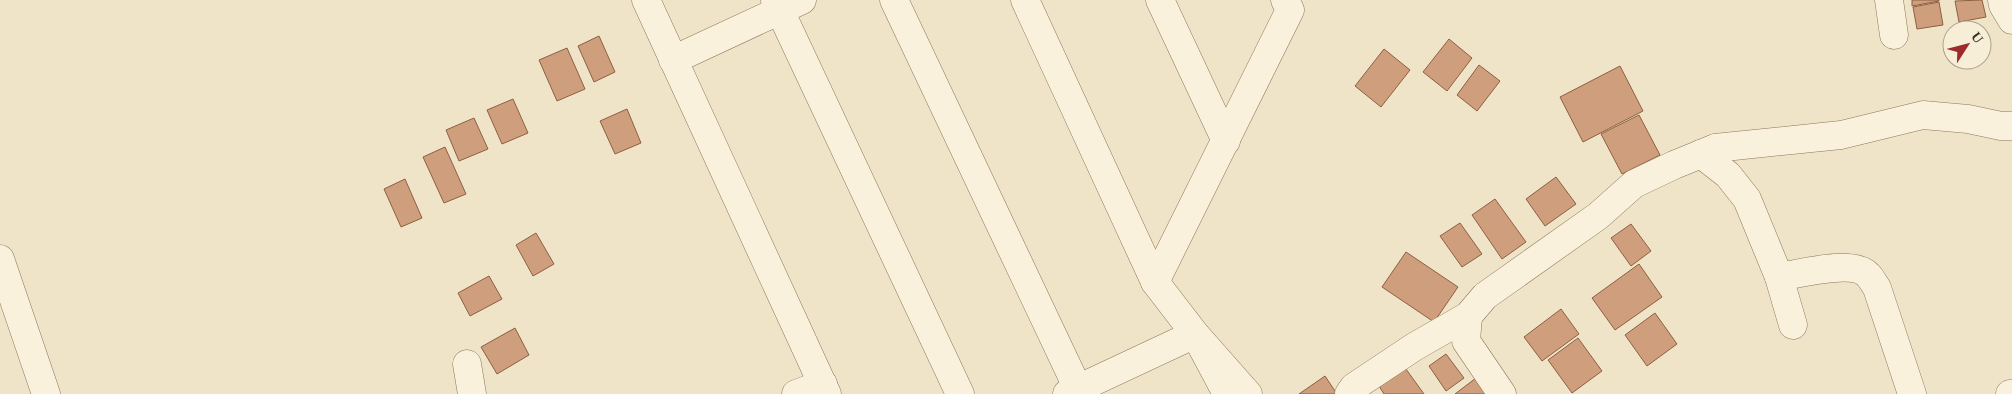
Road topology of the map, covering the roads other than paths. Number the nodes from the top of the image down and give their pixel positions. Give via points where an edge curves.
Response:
1 (646, 0) edge
2 (894, 0) edge
3 (1025, 0) edge
4 (1160, 0) edge
5 (1285, 0) edge
6 (1889, 0) edge
7 (2002, 0) edge
8 (785, 4) edge
9 (2012, 20) edge
10 (1894, 36) dead end
11 (673, 60) junction
12 (2012, 126) edge
13 (1226, 141) junction
14 (1701, 154) junction
15 (0, 258) edge
16 (1779, 277) junction
17 (1155, 282) junction
18 (1468, 316) junction
19 (1793, 325) dead end
20 (1195, 334) junction
21 (467, 364) dead end
22 (825, 389) edge
23 (1085, 390) edge
24 (46, 394) edge
25 (472, 394) edge
26 (796, 394) edge
27 (960, 394) edge
28 (1227, 394) edge
29 (1248, 394) edge
30 (1349, 394) edge
31 (1502, 394) edge
32 (1912, 394) edge

1 - 11 street
2 - 23 street
3 - 17 street
4 - 13 street
5 - 13 street via 1290,10
6 - 10 street
7 - 9 street
8 - 11 street
8 - 27 street
11 - 22 street
12 - 14 street via 1923,115 1841,135 1715,148
13 - 17 street
14 - 16 street via 1728,175 1747,199
14 - 18 street via 1634,184 1598,216 1485,296
15 - 24 street
16 - 19 street
16 - 32 street via 1835,268 1854,268 1867,274 1880,296
17 - 20 street
18 - 30 street via 1414,346 1354,387
18 - 31 street via 1466,341
20 - 23 street
20 - 28 street
20 - 29 street
21 - 25 street
22 - 26 street

